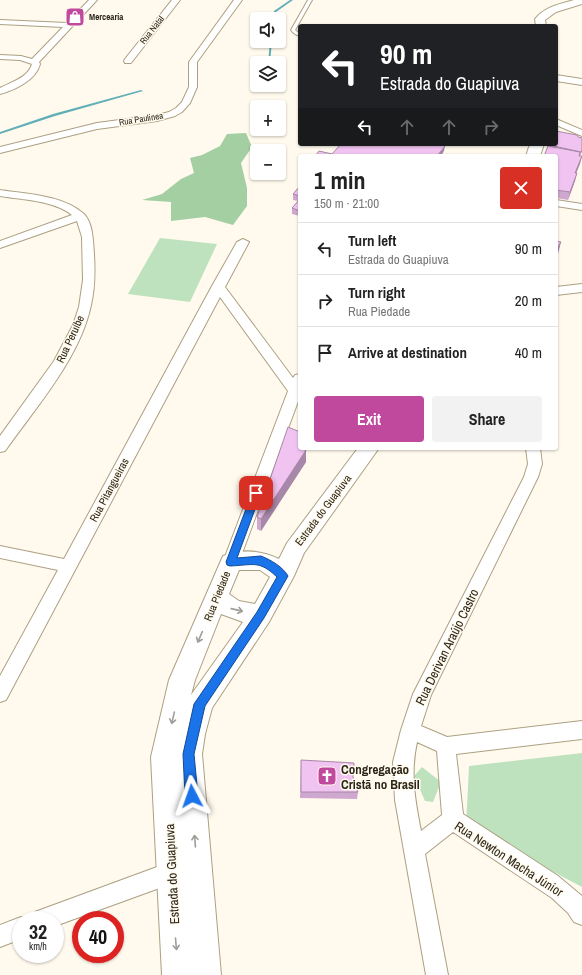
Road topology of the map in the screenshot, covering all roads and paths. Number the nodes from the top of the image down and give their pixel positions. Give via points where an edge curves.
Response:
1 (93, 0) edge
2 (176, 0) edge
3 (238, 0) edge
4 (310, 0) edge
5 (582, 1) edge
6 (0, 22) edge
7 (69, 24) junction
8 (541, 24) edge
9 (298, 34) edge
10 (0, 57) edge
11 (128, 61) dead end
12 (34, 62) junction
13 (558, 74) edge
14 (558, 78) edge
15 (580, 81) edge
16 (0, 91) edge
17 (558, 123) edge
18 (582, 133) edge
19 (0, 150) edge
20 (0, 193) edge
21 (558, 203) edge
22 (582, 207) edge
23 (80, 216) junction
24 (243, 242) dead end
25 (0, 245) edge
26 (218, 286) junction
27 (582, 288) edge
28 (558, 291) edge
29 (298, 384) edge
30 (0, 447) edge
31 (369, 450) edge
32 (533, 450) edge
33 (295, 549) junction
34 (0, 552) edge
35 (261, 560) junction
36 (230, 562) junction
37 (69, 566) junction
38 (283, 576) junction
39 (217, 597) junction
40 (261, 615) junction
41 (182, 680) joint
42 (0, 694) edge
43 (410, 730) junction
44 (582, 730) edge
45 (446, 746) junction
46 (454, 820) junction
47 (413, 850) junction
48 (189, 878) junction
49 (64, 914) edge
50 (582, 914) edge
51 (12, 931) edge
52 (0, 936) edge
53 (178, 975) edge
54 (205, 975) edge
55 (437, 975) edge

1 - 7 street
2 - 11 street, Rua Natal
3 - 19 street, Rua Paulinea via 193,62 193,87 186,103 179,110 157,118 97,126
4 - 9 lane via 294,30
5 - 8 street via 552,10 540,20
6 - 7 street
7 - 12 street
10 - 12 street via 21,58
12 - 16 street via 36,68 30,75
13 - 15 street
14 - 15 street
17 - 18 street
20 - 23 street via 58,204 72,209
21 - 22 street
23 - 25 street
23 - 30 street, Rua Peruíbe via 86,228 89,264 85,306 79,325 57,366
24 - 26 street, Rua Pitangueiras
26 - 29 street
26 - 37 street, Rua Pitangueiras
27 - 28 street
29 - 36 street, Rua Piedade
31 - 33 street, Estrada do Guapiuva
32 - 43 street, Rua Derivan Araújo Castro via 531,477 422,694
33 - 35 street
33 - 38 street, Estrada do Guapiuva
34 - 37 street
35 - 36 street
35 - 38 street
36 - 39 street, Rua Piedade
37 - 42 street, Rua Pitangueiras
38 - 40 street, Estrada do Guapiuva
39 -> 40 street via 232,610
39 -> 41 street, Rua Piedade
48 -> 40 street, Estrada do Guapiuva via 188,754 200,704
41 -> 48 street, Estrada do Guapiuva via 164,757 168,802
43 - 45 street
43 - 47 street, Rua Derivan Araújo Castro via 403,762 405,800
44 - 45 street
45 - 46 street
46 - 47 street, Rua Newton Macha Júnior
46 - 50 street, Rua Newton Macha Júnior via 511,860 550,883 576,904
47 - 55 street, Rua Derivan Araújo Castro
48 - 49 street
48 -> 53 street, Estrada do Guapiuva
48 - 54 street
51 - 52 street

